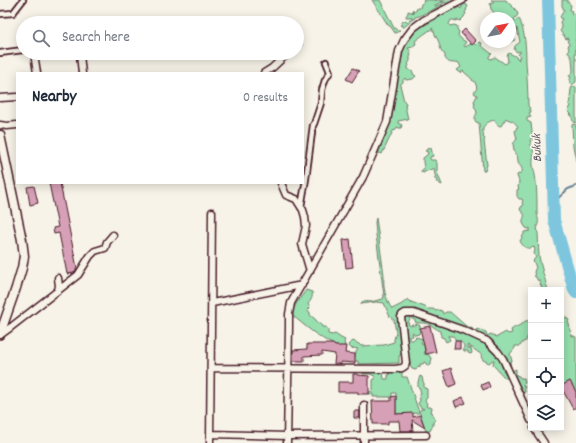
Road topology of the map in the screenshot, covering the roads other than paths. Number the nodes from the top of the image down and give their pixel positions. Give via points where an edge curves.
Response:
1 (23, 0) edge
2 (463, 0) edge
3 (0, 14) edge
4 (16, 51) edge
5 (0, 53) edge
6 (35, 60) edge
7 (81, 60) edge
8 (281, 60) edge
9 (326, 62) dead end
10 (37, 72) edge
11 (82, 72) edge
12 (266, 72) edge
13 (16, 97) edge
14 (0, 98) edge
15 (0, 125) edge
16 (16, 125) edge
17 (0, 135) edge
18 (281, 184) edge
19 (301, 207) junction
20 (212, 212) dead end
21 (113, 234) dead end
22 (310, 271) junction
23 (58, 278) dead end
24 (302, 285) junction
25 (58, 290) junction
26 (212, 303) junction
27 (0, 334) edge
28 (211, 368) junction
29 (288, 368) junction
30 (364, 405) dead end
31 (528, 413) edge
32 (536, 431) edge
33 (210, 434) junction
34 (364, 435) junction
35 (426, 435) dead end
36 (287, 436) junction
37 (338, 436) junction
38 (210, 443) edge
39 (287, 443) edge
40 (338, 443) edge
41 (364, 443) edge
42 (544, 443) edge

1 - 3 street via 13,13
2 - 22 street via 412,28 404,40 399,51 387,122 363,177
4 - 5 street
6 - 10 street
7 - 11 street
8 - 12 street
9 - 19 street via 330,72 325,80 321,103 313,125
13 - 14 street
15 - 16 street
17 - 27 street via 24,256
18 - 19 street via 286,194 296,200
19 - 22 street via 306,217 302,244
20 - 26 street
21 - 25 street via 105,248 95,251 78,275
22 - 24 street
23 - 25 street
24 - 26 street
24 - 29 street via 292,303 290,314
25 - 27 street
26 - 28 street
28 - 29 street
28 - 33 street
29 - 31 street via 402,368 406,363 401,317 405,313 414,313 487,341 503,359
29 - 36 street
30 - 34 street
32 - 42 street
33 - 36 street
33 - 38 street
34 - 35 street
34 - 37 street
34 - 41 street
36 - 37 street
36 - 39 street
37 - 40 street

